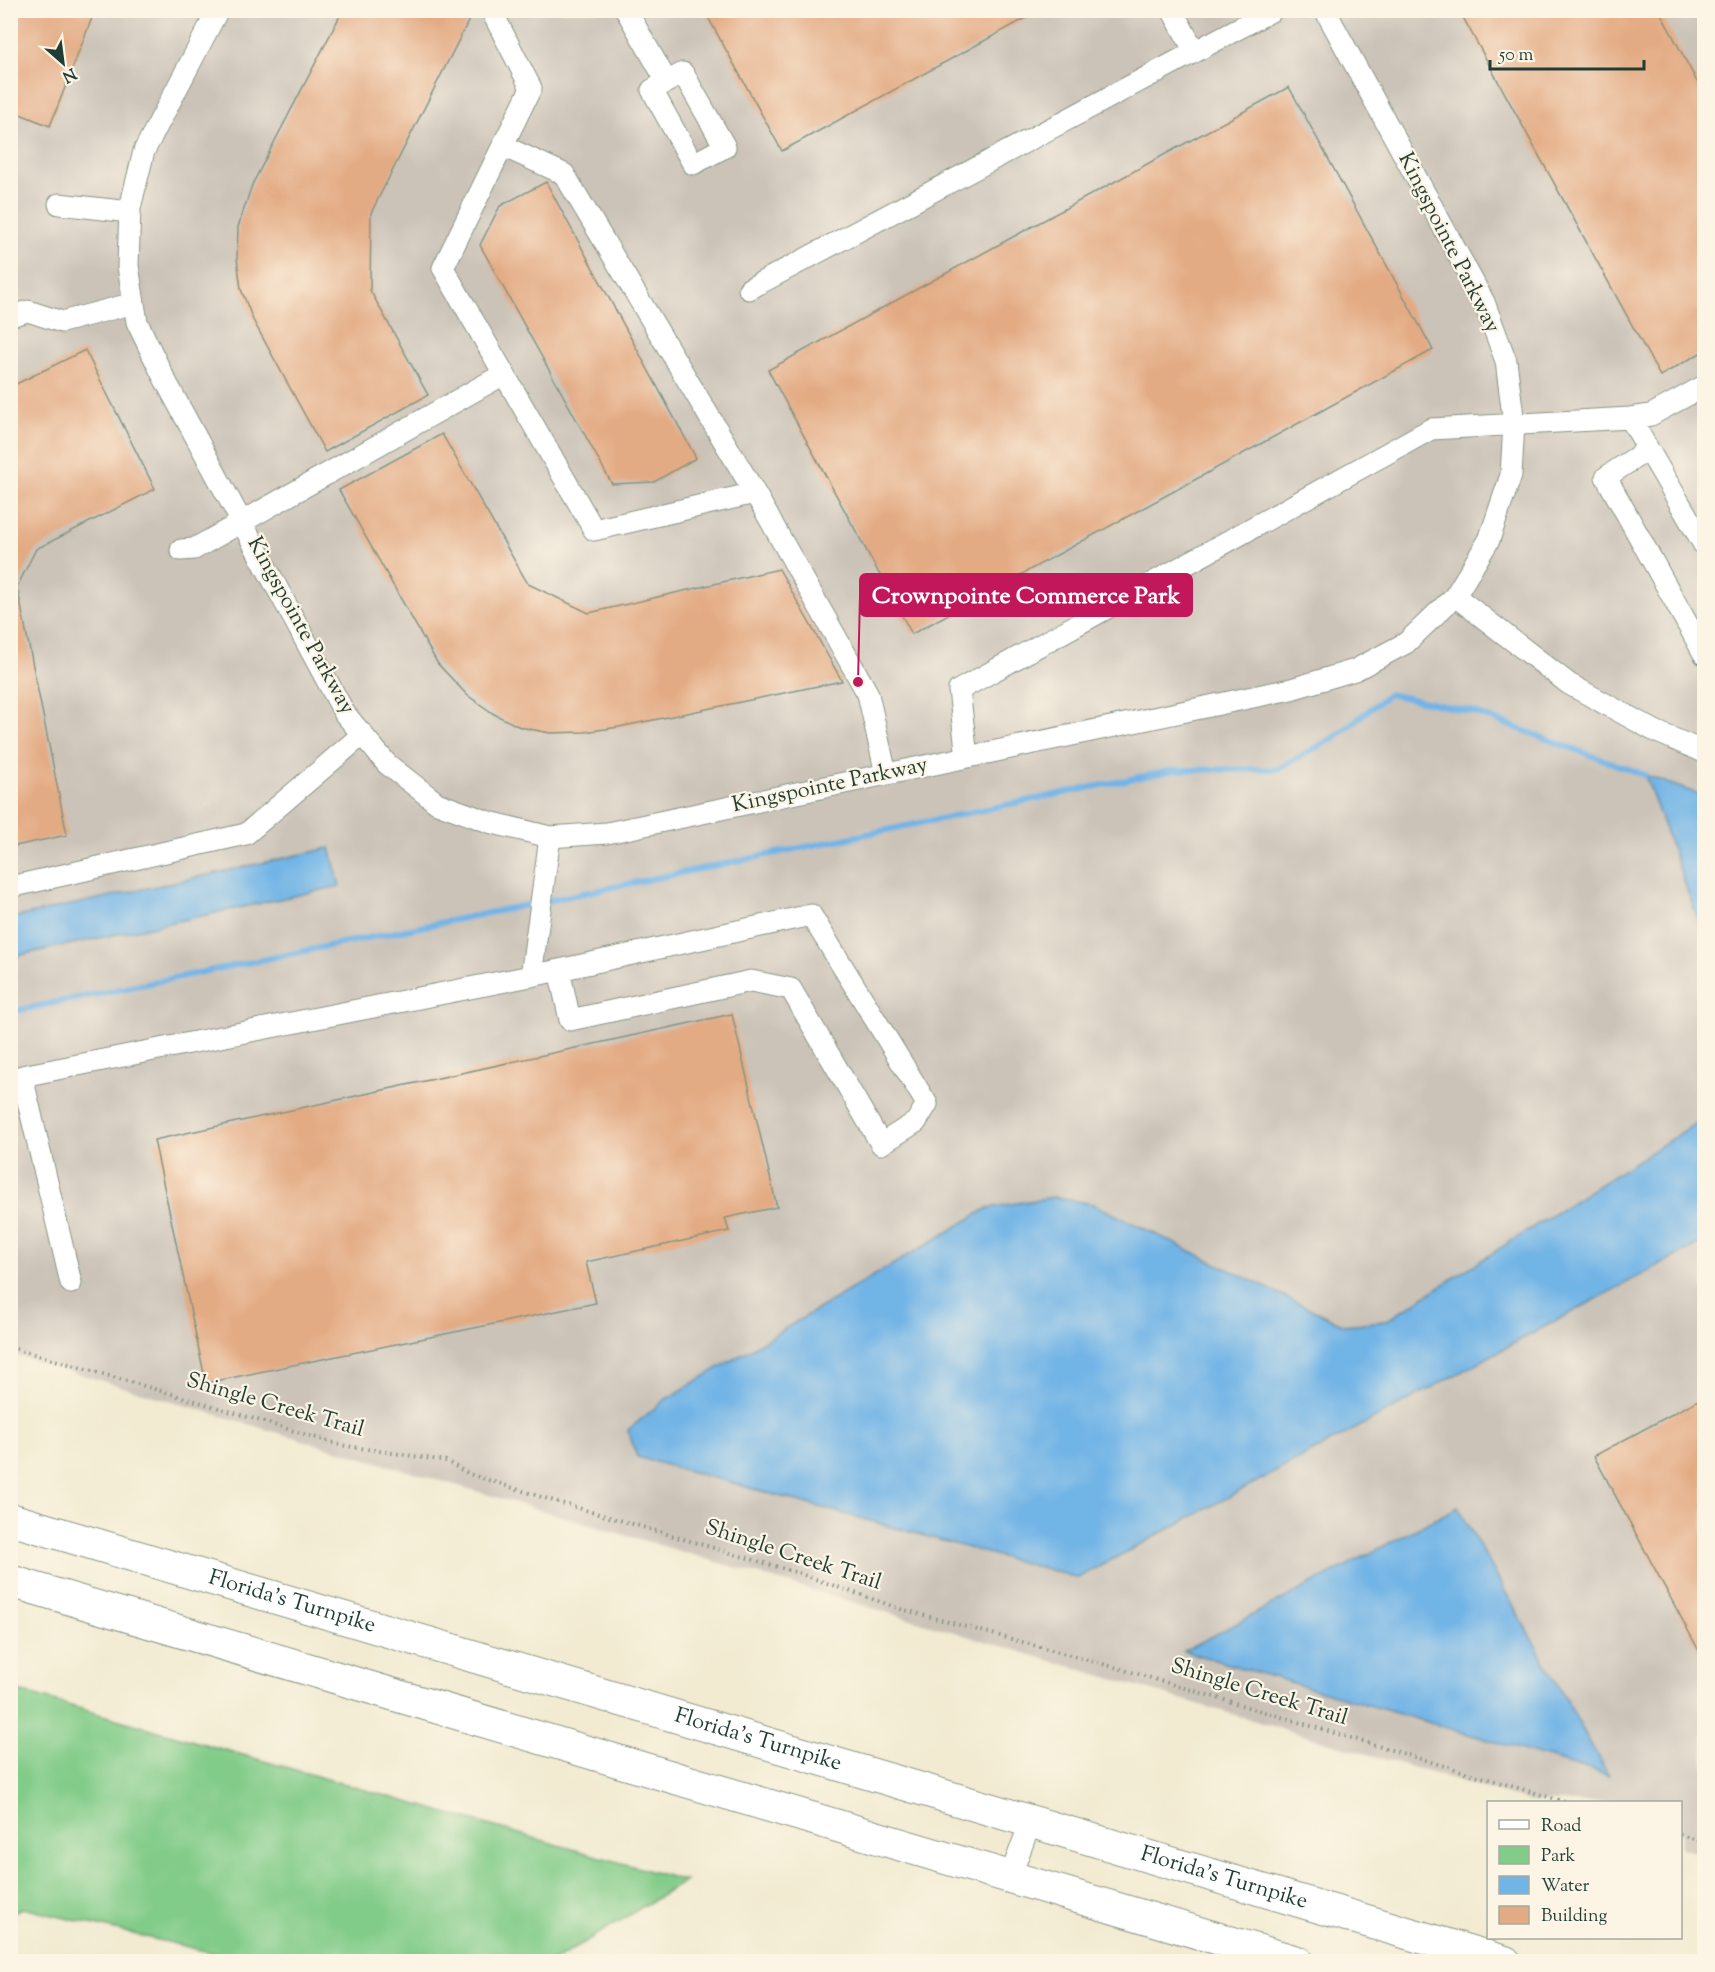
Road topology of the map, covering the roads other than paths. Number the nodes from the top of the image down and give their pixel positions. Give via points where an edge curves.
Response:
1 (218, 10) edge
2 (491, 10) edge
3 (626, 10) edge
4 (1172, 10) edge
5 (1273, 10) edge
6 (1325, 10) edge
7 (1245, 17) edge
8 (1195, 52) junction
9 (667, 82) dead end
10 (503, 146) junction
11 (60, 204) dead end
12 (130, 212) junction
13 (749, 289) dead end
14 (134, 303) junction
15 (10, 316) edge
16 (504, 374) junction
17 (1704, 386) edge
18 (1630, 418) junction
19 (1514, 424) junction
20 (1647, 450) junction
21 (755, 494) junction
22 (241, 521) junction
23 (1704, 545) edge
24 (181, 550) dead end
25 (1455, 596) junction
26 (1704, 654) edge
27 (363, 734) junction
28 (1704, 752) edge
29 (967, 757) junction
30 (886, 774) junction
31 (550, 837) junction
32 (10, 886) edge
33 (559, 970) junction
34 (531, 976) junction
35 (71, 1283) dead end
36 (10, 1519) edge
37 (10, 1581) edge
38 (1031, 1821) junction
39 (1010, 1877) junction
40 (1297, 1962) edge
41 (1505, 1962) edge

1 - 12 street, Kingspointe Parkway via 144,151
2 - 10 street via 531,88
3 - 9 street
4 - 8 street
5 - 7 street
6 - 19 street, Kingspointe Parkway via 1484,302 1506,361
7 - 8 street
8 - 13 street
10 - 16 street via 443,268
10 - 21 street via 564,174
11 - 12 street
12 - 14 street, Kingspointe Parkway via 128,266
14 - 15 street via 62,322 28,310
14 - 22 street, Kingspointe Parkway via 137,322 163,376
16 - 21 street via 594,530
16 - 22 street
17 - 18 street via 1652,415
18 - 19 street
18 - 20 street
19 - 25 street, Kingspointe Parkway via 1511,475 1489,540
19 - 29 street via 1431,429 959,690
20 - 23 street
20 - 26 street via 1606,477
21 - 30 street via 868,694
22 - 24 street via 194,549
22 - 27 street, Kingspointe Parkway via 345,714
25 - 28 street via 1569,684 1654,731
25 - 29 street, Kingspointe Parkway via 1406,643 1355,670 1291,689
27 - 31 street, Kingspointe Parkway via 387,764 437,802 489,822
27 - 32 street via 246,834
29 - 30 street, Kingspointe Parkway
30 - 31 street, Kingspointe Parkway via 607,833
31 - 34 street
33 - 33 street via 811,915 927,1104 916,1122 880,1144 791,989 751,981 570,1020
33 - 34 street
34 - 35 street via 22,1076
36 - 38 highway, Florida's Turnpike
37 - 39 highway
38 - 39 street
38 - 41 highway, Florida's Turnpike
39 - 40 highway

